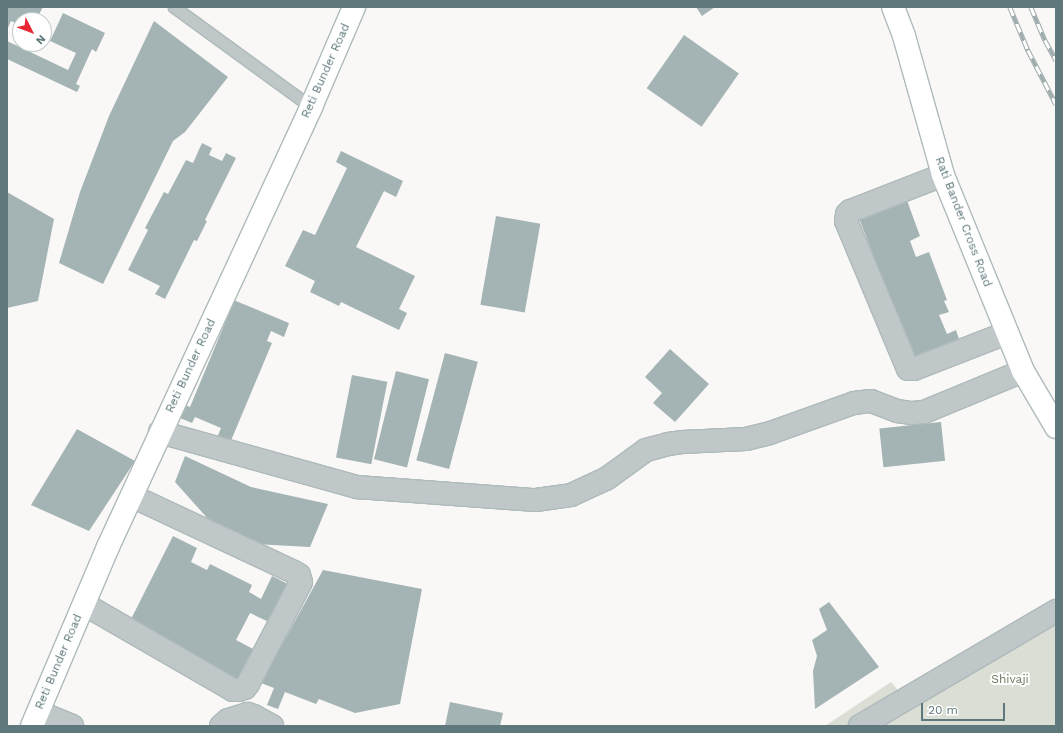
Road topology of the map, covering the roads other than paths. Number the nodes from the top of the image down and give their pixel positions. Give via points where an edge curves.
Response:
1 (174, 7) edge
2 (354, 7) edge
3 (893, 7) edge
4 (311, 106) junction
5 (943, 175) junction
6 (1007, 333) junction
7 (1023, 371) junction
8 (1056, 427) edge
9 (160, 432) junction
10 (132, 496) junction
11 (84, 604) junction
12 (1056, 611) edge
13 (35, 719) edge
14 (72, 726) edge
15 (221, 726) edge
16 (272, 726) edge
17 (860, 726) edge

1 - 4 lane
2 - 4 street, Reti Bunder Road
3 - 5 street, Rati Bander Cross Road via 904,36
4 - 9 street, Reti Bunder Road
5 - 6 street, Rati Bander Cross Road
5 - 6 street via 850,211 846,221 908,369 914,369
6 - 7 street, Rati Bander Cross Road
7 - 8 street, Rati Bander Cross Road
7 - 9 street via 924,412 912,414 897,411 871,400 854,403 746,439 668,444 646,450 606,479 572,495 536,500 357,487
9 - 10 street, Reti Bunder Road
10 - 11 street, Reti Bunder Road
10 - 11 street via 294,572 299,575 301,582 248,684 239,690 234,690
11 - 13 street, Reti Bunder Road
12 - 17 street
13 - 14 street
15 - 16 street via 228,720 248,714

